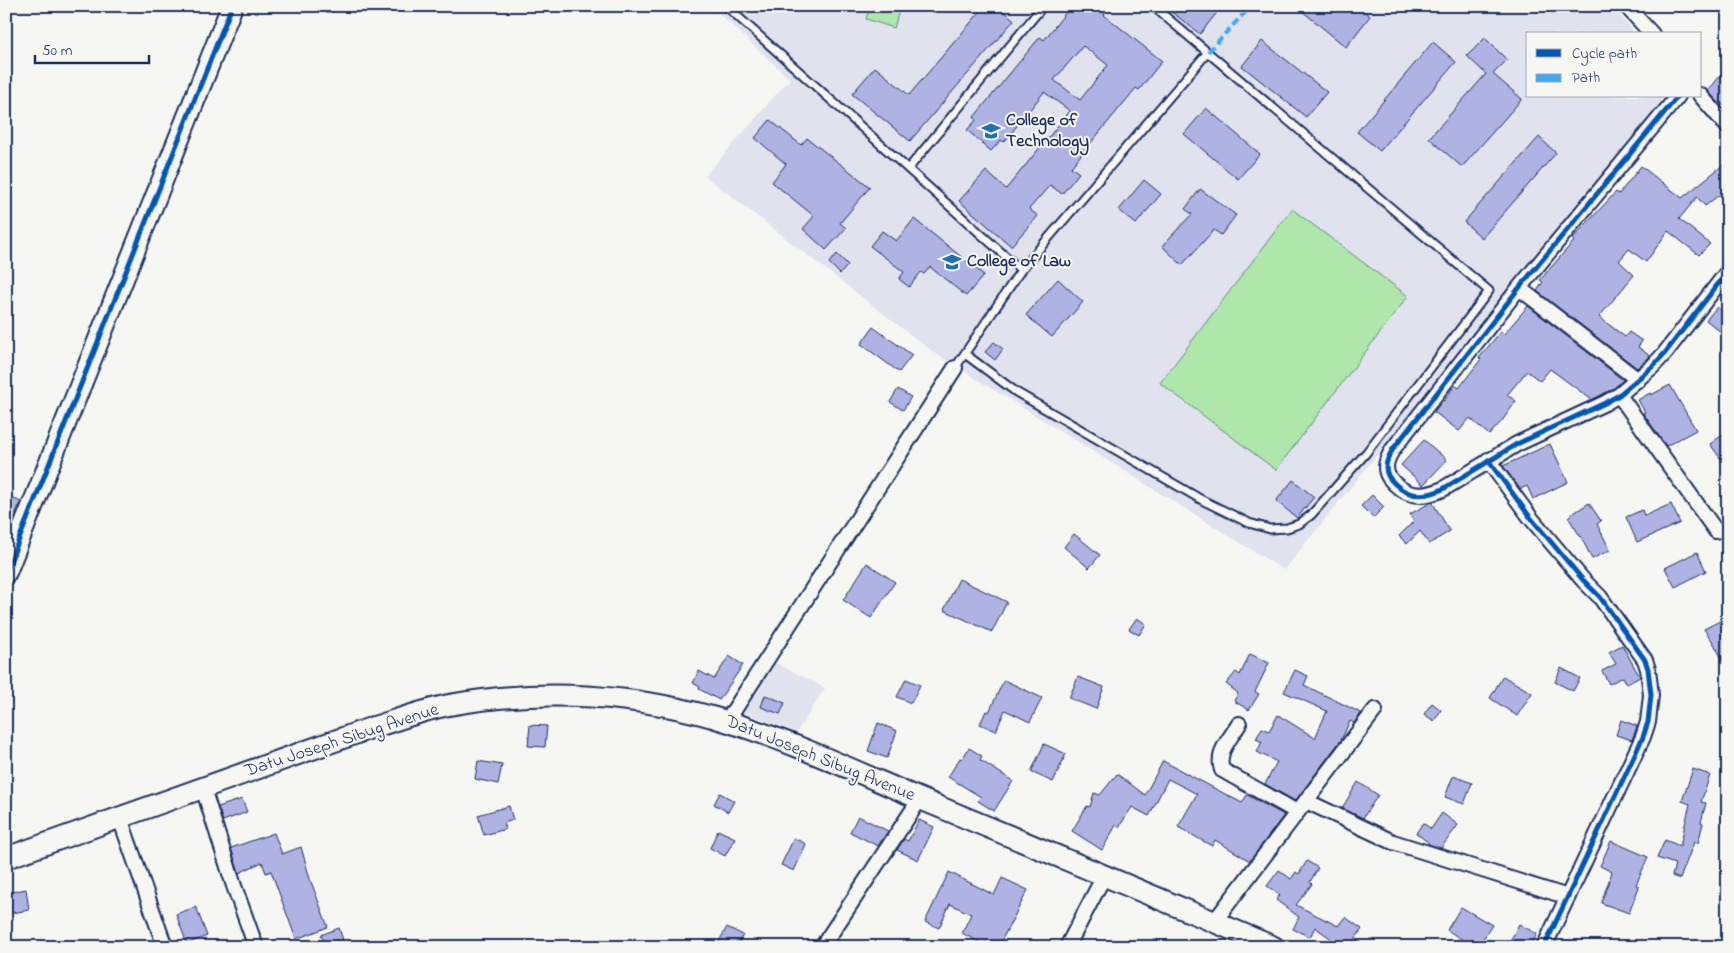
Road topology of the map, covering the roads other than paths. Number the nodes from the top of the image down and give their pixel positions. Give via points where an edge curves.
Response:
1 (232, 6) edge
2 (726, 6) edge
3 (1042, 6) edge
4 (1153, 6) edge
5 (1626, 6) edge
6 (1650, 32) edge
7 (1208, 52) junction
8 (1702, 97) edge
9 (1676, 98) edge
10 (1728, 127) edge
11 (908, 169) junction
12 (1021, 270) junction
13 (1728, 271) edge
14 (1519, 288) junction
15 (964, 354) junction
16 (955, 368) joint
17 (1638, 380) junction
18 (1619, 395) junction
19 (1488, 460) junction
20 (1716, 531) dead end
21 (6, 572) edge
22 (1376, 710) dead end
23 (726, 721) junction
24 (1239, 724) dead end
25 (202, 788) junction
26 (920, 799) junction
27 (1302, 807) junction
28 (120, 818) junction
29 (6, 858) edge
30 (1104, 876) junction
31 (1568, 897) junction
32 (1214, 922) junction
33 (165, 947) edge
34 (256, 947) edge
35 (822, 947) edge
36 (1067, 947) edge
37 (1274, 947) edge
38 (1544, 947) edge

1 - 21 main road
2 - 11 lane
3 - 11 lane
4 - 7 lane
5 - 6 street
7 - 12 lane
7 - 15 lane via 1489,291 1366,454 1300,524 1270,529 1249,523 1202,500 1016,392
8 - 10 street
9 - 14 street
11 - 12 lane
12 - 15 lane
13 - 17 street via 1666,353
14 - 17 street
14 - 19 street via 1393,449 1386,468 1388,478 1400,489 1422,495 1443,489
15 - 16 lane
16 - 23 street
17 - 18 street
18 - 19 street
18 - 20 street
19 - 31 street via 1530,517 1600,597 1648,669 1652,695 1644,737
22 - 27 street
23 - 25 main road, Datu Joseph Sibug Avenue via 649,702 605,697 486,700 448,706 371,728
23 - 26 main road, Datu Joseph Sibug Avenue via 814,753
24 - 27 street via 1220,754 1222,770
25 - 28 main road, Datu Joseph Sibug Avenue
25 - 34 street
26 - 30 main road, Datu Joseph Sibug Avenue
26 - 35 street
27 - 31 street via 1393,842
27 - 32 street
28 - 29 main road, Datu Joseph Sibug Avenue
28 - 33 street
30 - 32 main road, Datu Joseph Sibug Avenue
30 - 36 street
31 - 38 street
32 - 37 main road, Datu Joseph Sibug Avenue

